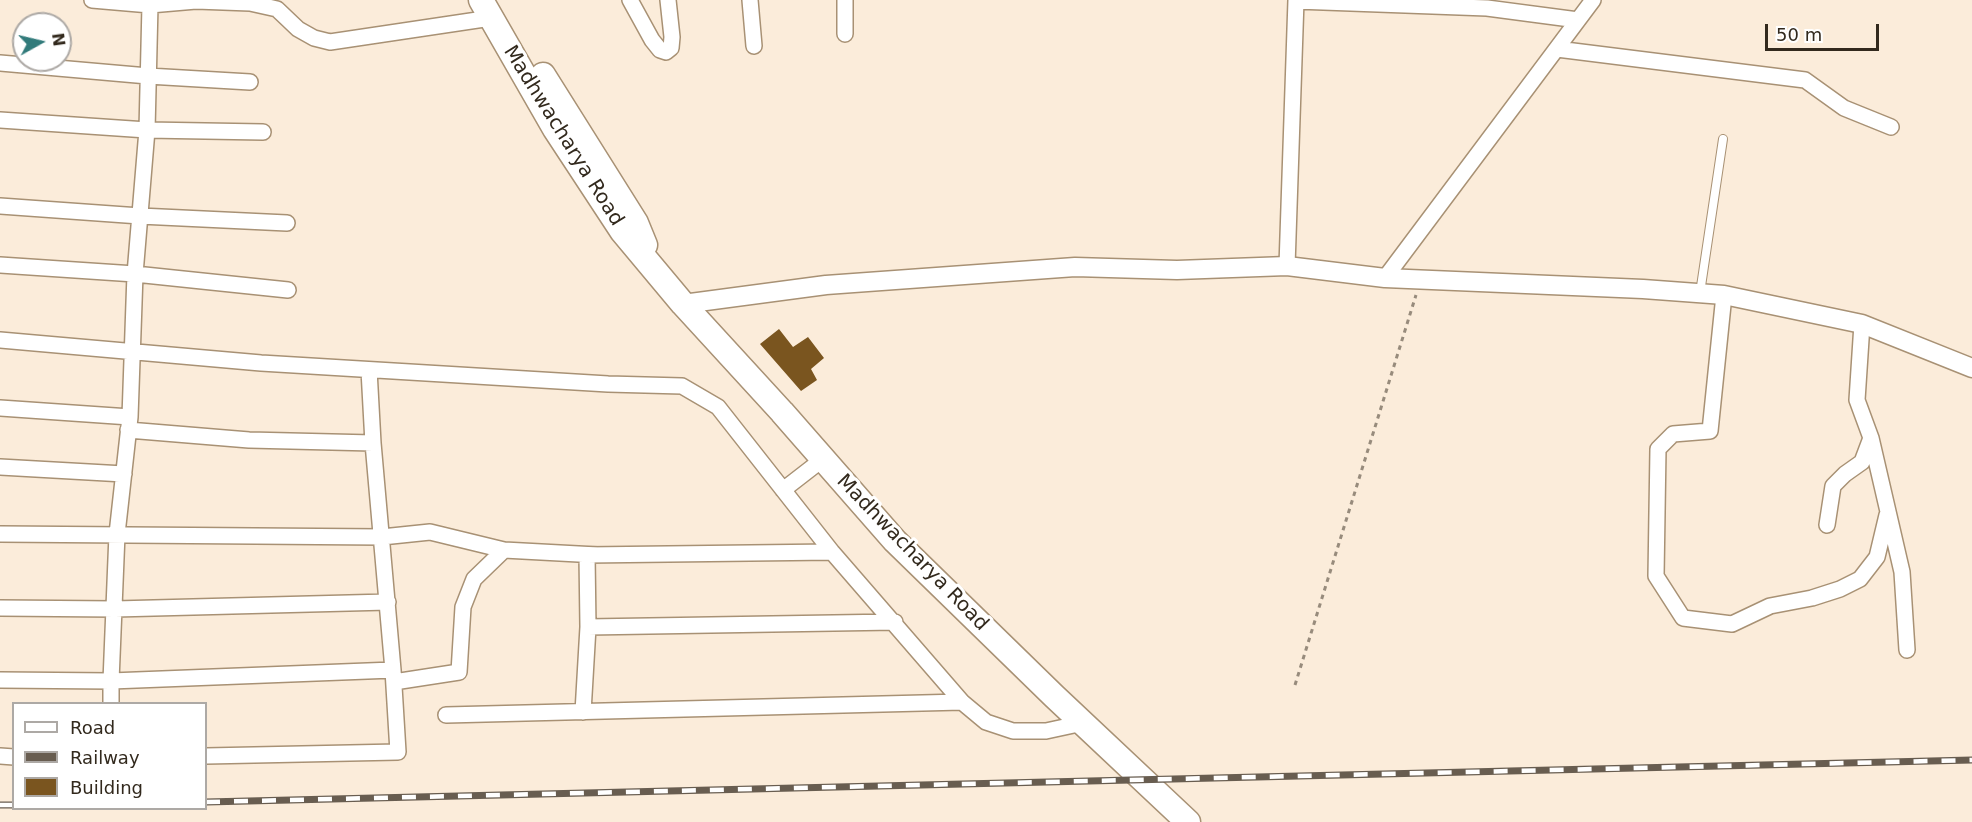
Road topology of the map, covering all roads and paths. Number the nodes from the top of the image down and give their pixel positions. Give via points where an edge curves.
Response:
1 (93, 0) edge
2 (630, 0) edge
3 (668, 0) edge
4 (750, 0) edge
5 (846, 0) edge
6 (1593, 0) edge
7 (1296, 1) edge
8 (1409, 2) edge
9 (1487, 4) edge
10 (150, 5) junction
11 (491, 6) edge
12 (1578, 20) junction
13 (845, 34) dead end
14 (754, 46) dead end
15 (1557, 49) junction
16 (0, 63) edge
17 (148, 76) junction
18 (250, 82) dead end
19 (0, 120) edge
20 (1891, 128) dead end
21 (147, 130) junction
22 (263, 132) dead end
23 (1723, 139) dead end
24 (0, 206) edge
25 (140, 216) junction
26 (287, 223) dead end
27 (0, 265) edge
28 (1287, 266) junction
29 (135, 274) junction
30 (1385, 278) junction
31 (1421, 279) junction
32 (288, 290) dead end
33 (1700, 294) junction
34 (1724, 296) junction
35 (683, 304) junction
36 (1862, 324) junction
37 (0, 339) edge
38 (131, 352) junction
39 (1972, 368) edge
40 (369, 370) junction
41 (0, 408) edge
42 (129, 423) junction
43 (1871, 438) junction
44 (373, 443) junction
45 (823, 459) junction
46 (0, 467) edge
47 (124, 474) junction
48 (783, 490) junction
49 (1887, 516) junction
50 (1827, 525) dead end
51 (0, 534) edge
52 (117, 534) junction
53 (382, 537) junction
54 (504, 550) junction
55 (832, 552) junction
56 (597, 555) junction
57 (388, 602) junction
58 (0, 608) edge
59 (115, 609) junction
60 (895, 622) junction
61 (588, 627) junction
62 (1907, 650) dead end
63 (394, 676) junction
64 (0, 680) edge
65 (111, 681) junction
66 (1295, 685) dead end
67 (111, 702) edge
68 (962, 702) junction
69 (583, 712) junction
70 (446, 715) dead end
71 (1083, 723) junction
72 (207, 756) edge
73 (1188, 822) edge

1 - 10 street
2 - 3 street via 652,40 666,52 671,48 672,37
4 - 14 street
5 - 13 street
6 - 12 street
7 - 8 street
7 - 28 street
8 - 9 street
9 - 12 street
10 - 11 street via 196,1 250,3 277,9 298,29 330,42
10 - 17 street
11 - 35 main road, Madhwacharya Road via 636,223 653,267
12 - 15 street
15 - 20 street via 1805,80 1844,108
15 - 30 street
16 - 17 street
17 - 18 street
17 - 21 street
19 - 21 street
21 - 22 street
21 - 25 street
23 - 33 lane
24 - 25 street
25 - 26 street
25 - 29 street
27 - 29 street
28 - 30 street
28 - 35 street via 1177,270 1075,267 826,285
29 - 32 street
29 - 38 street
30 - 31 street
31 - 33 street
31 - 66 path
33 - 34 street
34 - 36 street
34 - 49 street via 1710,431 1673,434 1658,449 1656,576 1683,618 1732,624 1770,606 1812,598 1850,584 1860,579 1877,557
35 - 45 main road, Madhwacharya Road
36 - 39 street
36 - 43 street via 1857,400
37 - 38 street
38 - 40 street
38 - 42 street
40 - 44 street
40 - 48 street via 682,386 718,407
41 - 42 street
42 - 44 street via 249,440
42 - 47 street
43 - 49 street
43 - 50 street via 1862,462 1833,486
44 - 53 street
45 - 48 street
45 - 71 main road, Madhwacharya Road via 895,541
46 - 47 street
47 - 52 street
48 - 55 street
49 - 62 street via 1902,572
51 - 52 street
52 - 53 street
52 - 59 street
53 - 54 street via 430,532
53 - 57 street
54 - 56 street
54 - 63 street via 474,579 464,607 459,672
55 - 56 street
55 - 60 street
56 - 61 street via 587,555
57 - 59 street
57 - 63 street
58 - 59 street
59 - 65 street
60 - 61 street
60 - 68 street
61 - 69 street
63 - 65 street
63 - 72 street via 398,752
64 - 65 street
65 - 67 street
68 - 69 street
68 - 71 street via 986,722 1013,731 1046,731
69 - 70 street
71 - 73 main road, Madhwacharya Road

